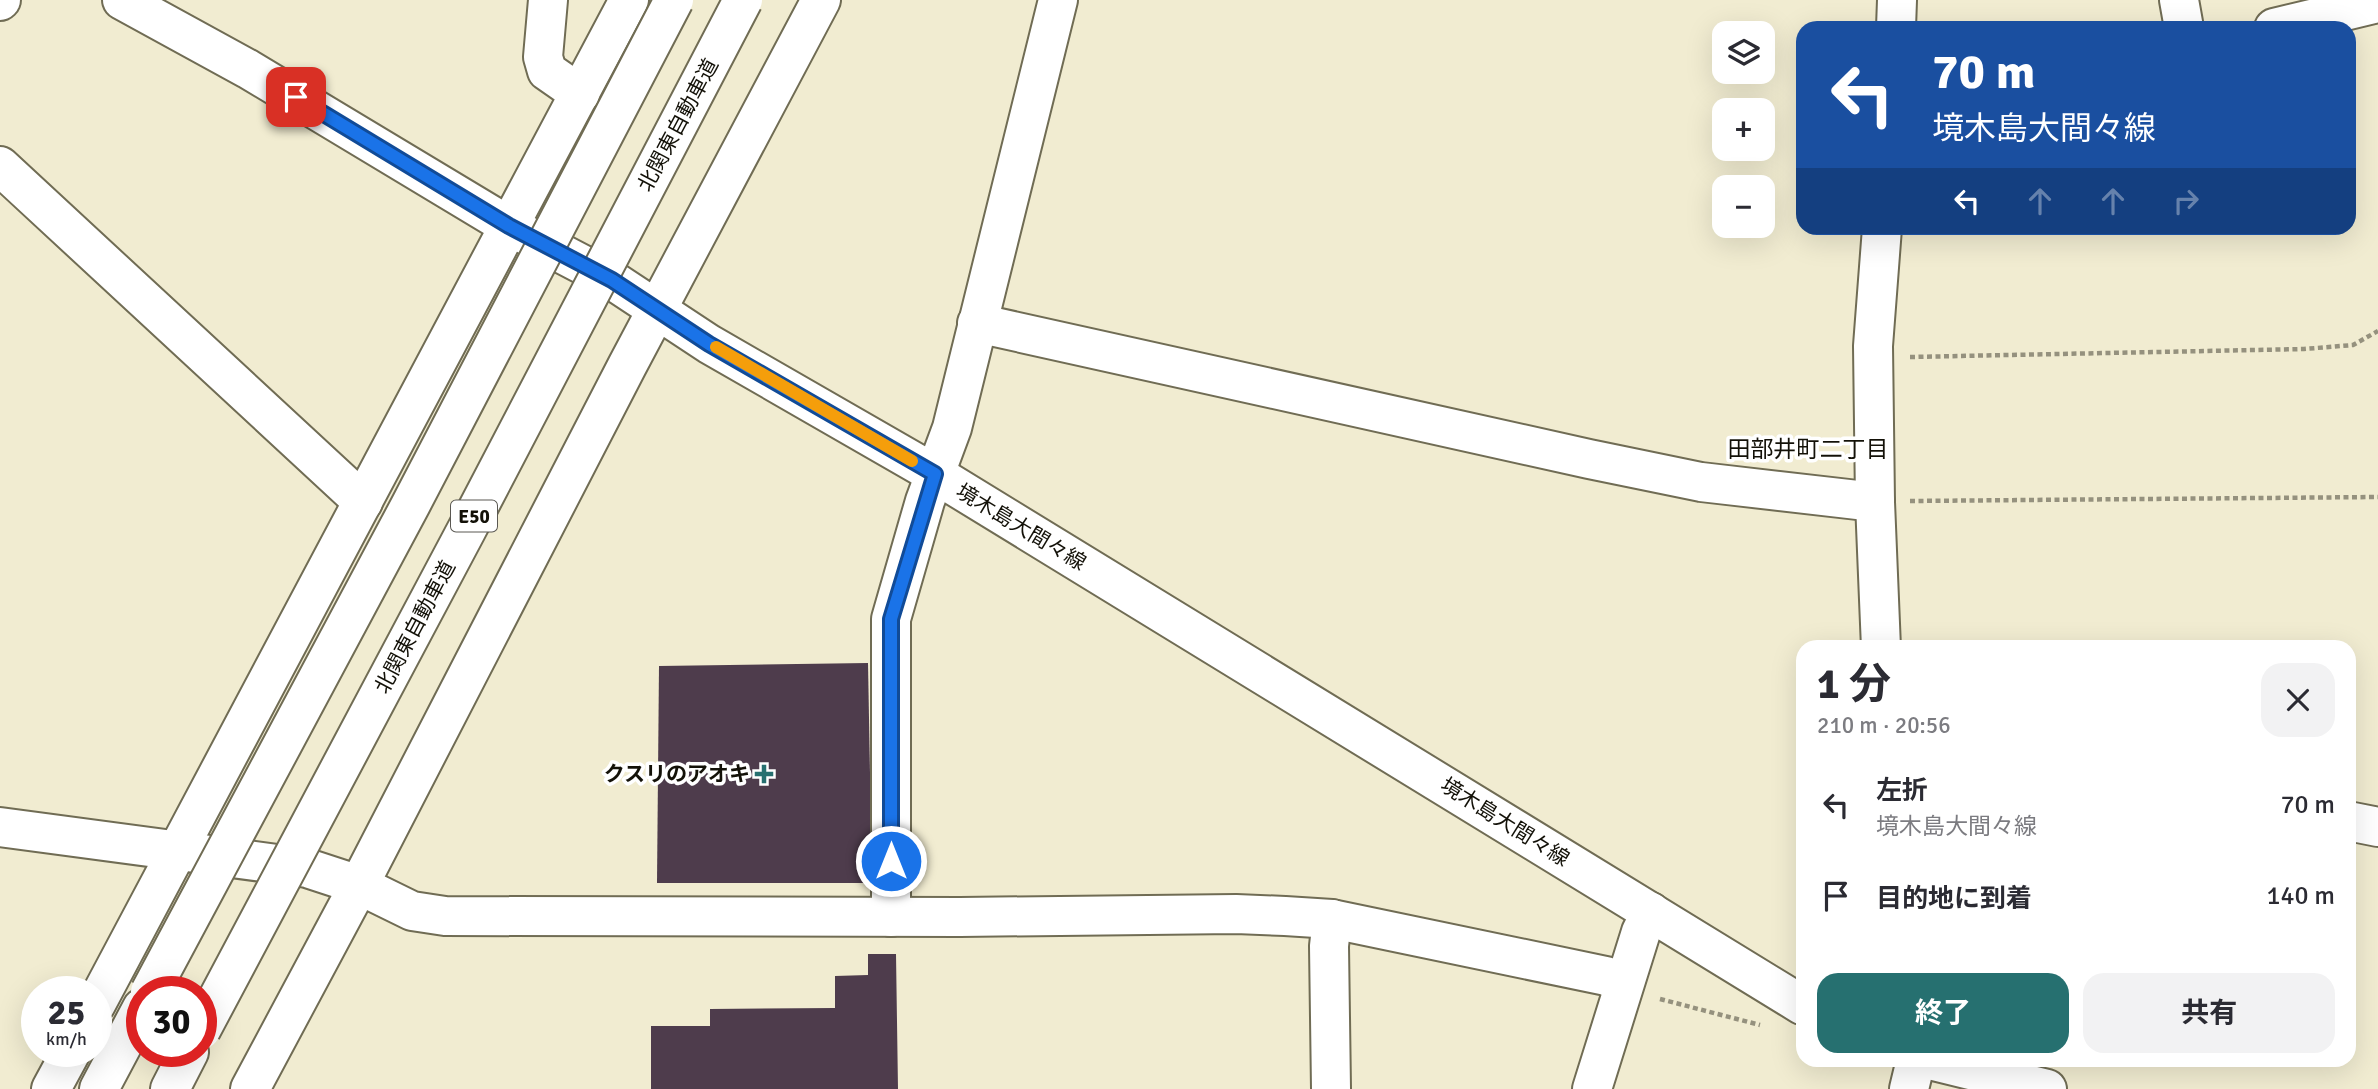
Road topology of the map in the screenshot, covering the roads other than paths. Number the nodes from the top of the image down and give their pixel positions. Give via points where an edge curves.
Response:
1 (122, 0) edge
2 (548, 0) edge
3 (629, 0) edge
4 (674, 0) edge
5 (743, 0) edge
6 (821, 0) edge
7 (1058, 0) edge
8 (1898, 0) edge
9 (2179, 0) edge
10 (2378, 3) edge
11 (1896, 21) edge
12 (2183, 21) edge
13 (2303, 21) edge
14 (580, 94) junction
15 (0, 166) edge
16 (509, 226) junction
17 (1881, 235) edge
18 (658, 309) junction
19 (977, 323) junction
20 (935, 474) junction
21 (362, 502) junction
22 (1875, 502) junction
23 (1881, 640) edge
24 (2356, 823) edge
25 (0, 827) edge
26 (2378, 827) edge
27 (177, 852) junction
28 (359, 885) junction
29 (1651, 912) junction
30 (891, 917) junction
31 (1332, 919) junction
32 (111, 976) edge
33 (159, 976) edge
34 (1637, 990) junction
35 (217, 1000) edge
36 (1796, 1001) edge
37 (126, 1038) edge
38 (63, 1067) edge
39 (182, 1067) edge
40 (1914, 1067) edge
41 (1958, 1067) edge
42 (51, 1089) edge
43 (99, 1089) edge
44 (170, 1089) edge
45 (250, 1089) edge
46 (1331, 1089) edge
47 (1592, 1089) edge
48 (1909, 1089) edge
49 (2047, 1089) edge

1 - 16 main road, 境木島大間々線 via 248,69
2 - 14 main road via 542,57 547,71
3 - 14 main road
4 - 33 main road, bridge
5 - 35 main road, 北関東自動車道 / E50, bridge
6 - 18 main road
7 - 19 main road
8 - 11 main road
9 - 12 main road
10 - 13 main road
14 - 16 main road
15 - 21 main road
16 - 18 main road, 境木島大間々線
16 - 21 main road
17 - 22 main road via 1873,346
18 - 20 main road, 境木島大間々線 via 709,344
18 - 28 main road
19 - 20 main road via 952,428
19 - 22 main road via 1701,482
20 - 29 main road, 境木島大間々線
20 - 30 main road via 891,619
21 - 27 main road
22 - 23 main road
24 - 26 main road
25 - 27 main road
27 - 28 main road via 307,868
27 - 32 main road
28 - 30 main road via 412,911 445,916
28 - 45 main road
29 - 34 main road via 1641,932
29 - 36 main road, 境木島大間々線
30 - 31 main road via 1236,914
31 - 34 main road via 1606,976
31 - 46 main road
34 - 47 main road
37 - 43 main road
38 - 42 main road
39 - 44 main road
40 - 48 main road
41 - 49 main road

